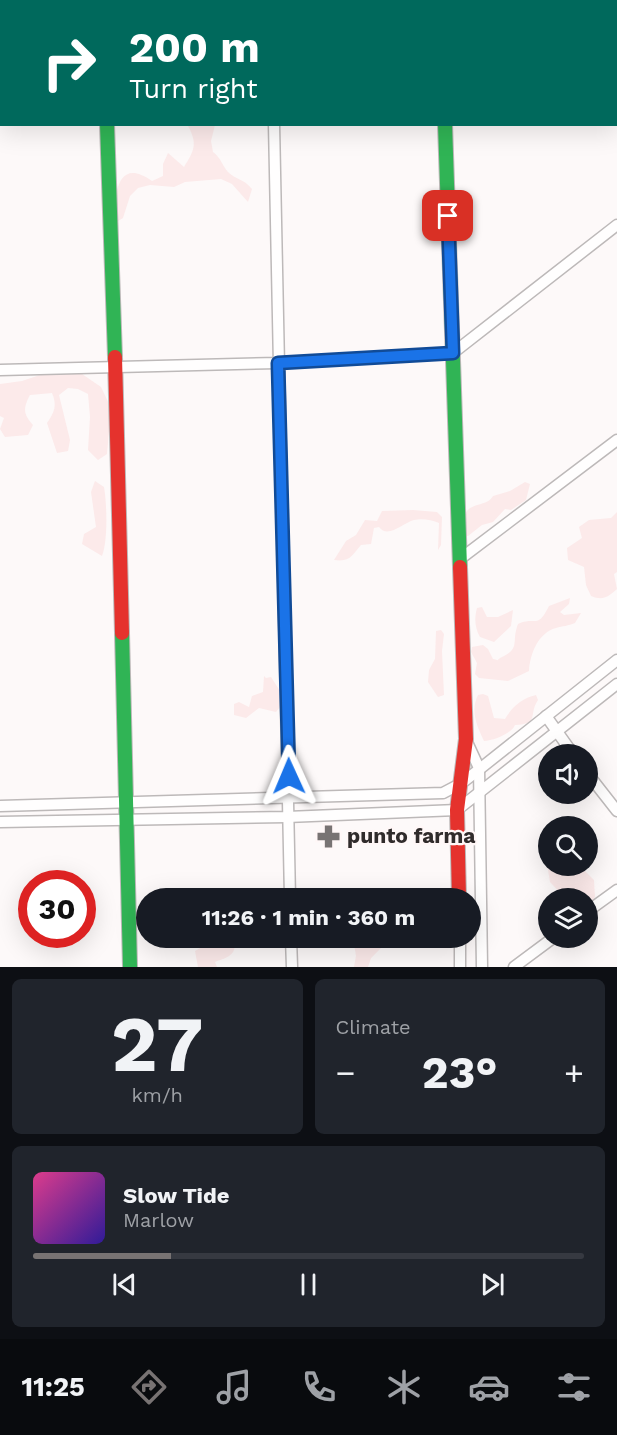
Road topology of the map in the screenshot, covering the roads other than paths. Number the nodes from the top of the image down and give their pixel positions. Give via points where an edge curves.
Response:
1 (107, 126) edge
2 (274, 126) edge
3 (445, 126) edge
4 (617, 225) edge
5 (453, 353) junction
6 (278, 363) junction
7 (116, 367) junction
8 (0, 370) edge
9 (617, 440) edge
10 (460, 558) junction
11 (617, 660) edge
12 (617, 684) edge
13 (546, 716) junction
14 (555, 733) junction
15 (466, 739) junction
16 (564, 744) edge
17 (480, 768) junction
18 (462, 783) junction
19 (598, 787) edge
20 (478, 795) junction
21 (289, 799) junction
22 (126, 803) junction
23 (0, 806) edge
24 (457, 810) junction
25 (617, 811) edge
26 (287, 817) junction
27 (127, 819) junction
28 (0, 822) edge
29 (290, 888) edge
30 (459, 888) edge
31 (617, 890) edge
32 (598, 904) edge
33 (291, 948) edge
34 (460, 948) edge
35 (540, 948) edge
36 (130, 967) edge
37 (292, 967) edge
38 (460, 967) edge
39 (482, 967) edge
40 (514, 967) edge

1 - 7 street
2 - 6 street
3 - 5 street
4 - 5 street
5 - 6 street
5 - 10 street
6 - 7 street
6 - 21 street
7 - 8 street
7 - 22 street
9 - 10 street
10 - 15 street
11 - 13 street
12 - 14 street
13 - 14 street
13 - 17 street
14 - 16 street
14 - 20 street
15 - 17 street
15 - 18 street
17 - 18 street
17 - 20 street
18 - 21 street via 443,794
18 - 24 street
19 - 25 street
20 - 24 street
20 - 39 street
21 - 22 street
21 - 26 street
22 - 23 street
22 - 27 street
24 - 26 street
24 - 30 street
26 - 27 street
26 - 29 street
27 - 28 street
27 - 36 street
31 - 32 street
33 - 37 street
34 - 38 street
35 - 40 street

